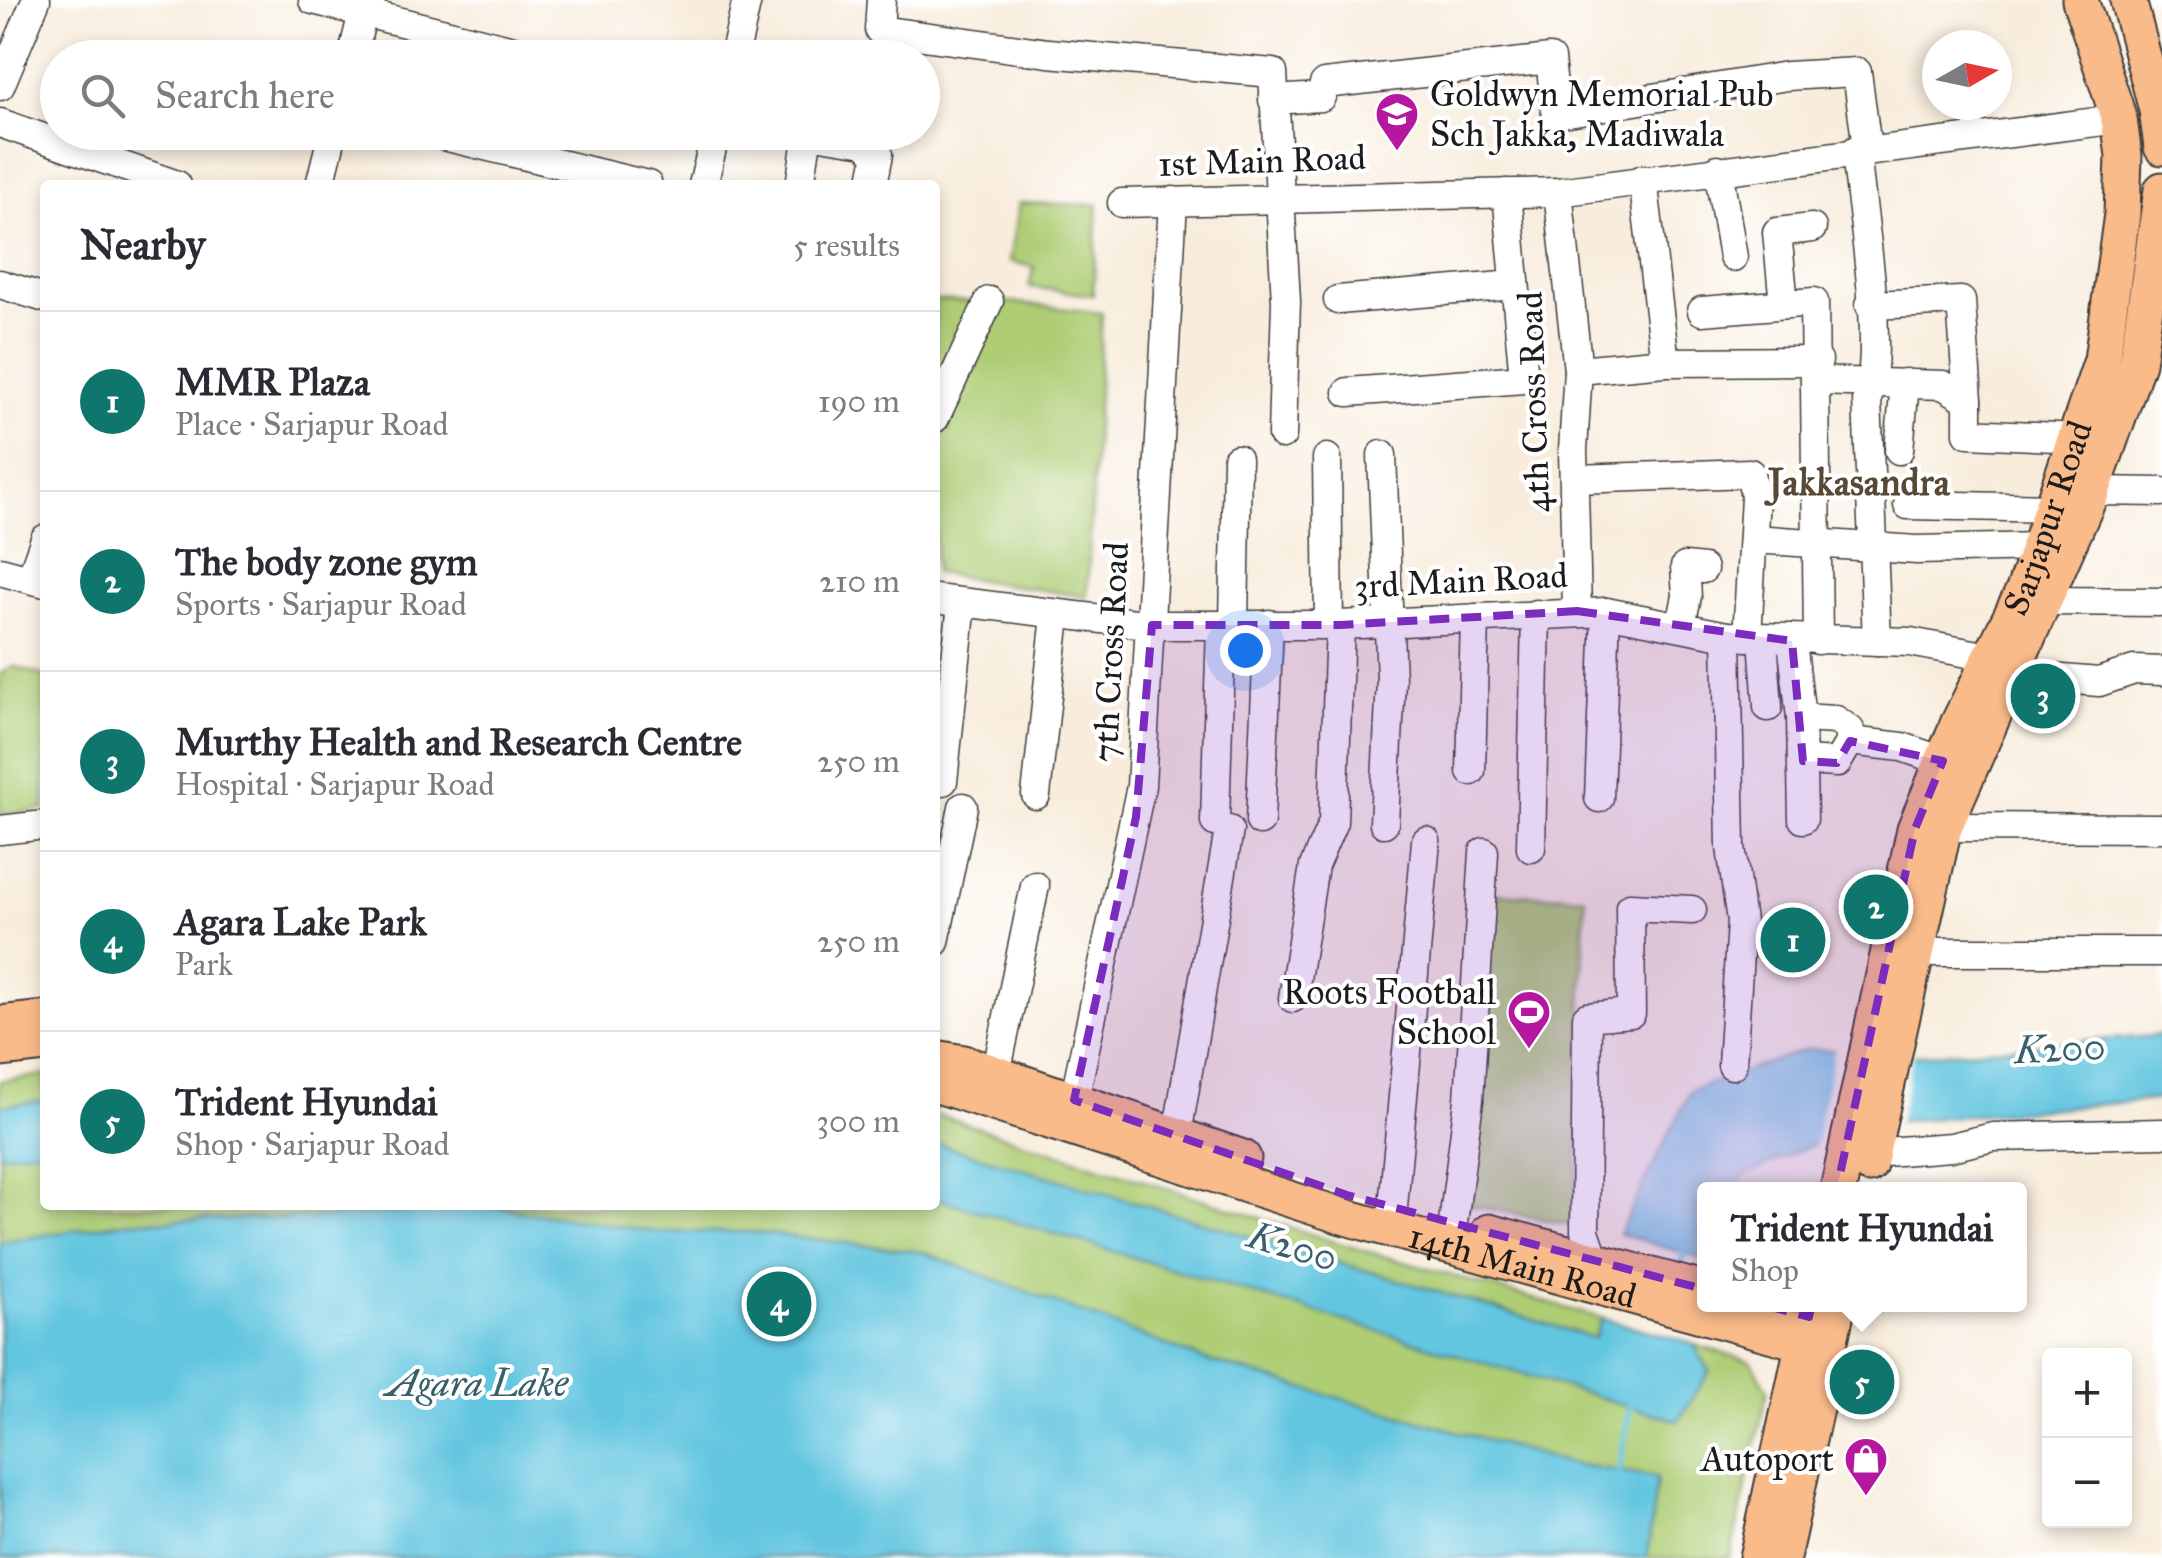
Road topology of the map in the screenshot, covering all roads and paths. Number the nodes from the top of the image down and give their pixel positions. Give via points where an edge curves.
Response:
1 (36, 0) edge
2 (313, 0) edge
3 (881, 0) edge
4 (2128, 1) edge
5 (740, 2) edge
6 (365, 5) edge
7 (2082, 7) edge
8 (356, 40) edge
9 (485, 40) edge
10 (736, 40) edge
11 (877, 40) edge
12 (940, 47) edge
13 (0, 86) edge
14 (1273, 100) junction
15 (2119, 120) junction
16 (0, 123) edge
17 (40, 137) edge
18 (2162, 147) edge
19 (1861, 149) junction
20 (77, 150) edge
21 (329, 150) edge
22 (501, 150) edge
23 (711, 150) edge
24 (805, 150) edge
25 (874, 150) edge
26 (1718, 169) junction
27 (1643, 179) junction
28 (163, 180) edge
29 (321, 180) edge
30 (627, 180) edge
31 (703, 180) edge
32 (801, 180) edge
33 (873, 180) edge
34 (2162, 190) edge
35 (1558, 192) junction
36 (1508, 193) junction
37 (1279, 198) junction
38 (1172, 201) junction
39 (1122, 202) dead end
40 (1812, 228) dead end
41 (1733, 256) dead end
42 (0, 284) edge
43 (1515, 285) junction
44 (40, 296) edge
45 (1338, 300) dead end
46 (989, 301) dead end
47 (1784, 304) junction
48 (1870, 305) junction
49 (1702, 311) dead end
50 (1665, 362) junction
51 (2134, 362) edge
52 (1578, 370) junction
53 (1817, 371) junction
54 (1872, 382) junction
55 (1906, 384) junction
56 (1348, 392) dead end
57 (1968, 400) junction
58 (940, 407) edge
59 (1282, 436) dead end
60 (2079, 438) junction
61 (1899, 450) dead end
62 (1382, 455) dead end
63 (1326, 458) dead end
64 (1237, 460) dead end
65 (1575, 479) junction
66 (2092, 491) junction
67 (2162, 492) edge
68 (1908, 504) dead end
69 (2054, 508) junction
70 (1752, 539) junction
71 (1818, 543) junction
72 (1872, 546) junction
73 (2040, 547) junction
74 (1704, 568) dead end
75 (0, 571) edge
76 (38, 581) edge
77 (949, 601) edge
78 (2046, 601) junction
79 (2162, 602) edge
80 (1577, 611) junction
81 (1606, 612) junction
82 (1536, 614) junction
83 (1056, 616) junction
84 (1475, 618) junction
85 (1387, 623) junction
86 (1228, 624) junction
87 (1269, 624) junction
88 (1152, 625) junction
89 (1680, 625) junction
90 (1334, 626) junction
91 (1746, 638) junction
92 (1805, 640) junction
93 (1876, 641) junction
94 (2002, 666) junction
95 (2162, 671) edge
96 (1768, 707) dead end
97 (1801, 718) junction
98 (1850, 741) junction
99 (1944, 760) junction
100 (1803, 761) junction
101 (1471, 771) dead end
102 (944, 781) dead end
103 (1036, 795) dead end
104 (1599, 798) dead end
105 (963, 807) dead end
106 (1804, 819) dead end
107 (1260, 821) dead end
108 (1384, 823) dead end
109 (40, 826) edge
110 (1944, 827) junction
111 (2162, 828) edge
112 (0, 830) edge
113 (1426, 841) dead end
114 (1531, 848) dead end
115 (1484, 852) dead end
116 (1035, 886) dead end
117 (1692, 910) dead end
118 (940, 918) edge
119 (1915, 952) junction
120 (2162, 952) edge
121 (1293, 998) dead end
122 (40, 1020) edge
123 (0, 1024) edge
124 (1883, 1043) junction
125 (40, 1045) edge
126 (0, 1049) edge
127 (940, 1059) edge
128 (1732, 1066) dead end
129 (996, 1074) junction
130 (940, 1086) edge
131 (1074, 1100) junction
132 (2162, 1133) edge
133 (1177, 1135) junction
134 (1864, 1147) junction
135 (1843, 1182) edge
136 (1863, 1182) edge
137 (1393, 1207) junction
138 (1453, 1223) junction
139 (1602, 1271) junction
140 (1697, 1301) edge
141 (1750, 1312) edge
142 (1785, 1312) edge
143 (1821, 1324) edge
144 (1757, 1558) edge
145 (1782, 1558) edge

1 - 13 street
2 - 6 street
3 - 11 street
4 - 7 main road
4 - 18 main road
5 - 10 street
6 - 8 street
6 - 9 street
7 - 15 main road
12 - 14 street via 1273,73
14 - 19 street via 1321,96 1324,84 1550,59 1556,114 1787,76 1857,72
14 - 37 street
15 - 19 street, 1st Main Road
15 - 51 main road
16 - 17 street
19 - 26 street, 1st Main Road
19 - 48 street
20 - 28 street
21 - 29 street
22 - 30 street
23 - 31 street
24 - 32 street
25 - 33 street
26 - 27 street, 1st Main Road
26 - 41 street
27 - 35 street, 1st Main Road
27 - 50 street
34 - 51 main road
35 - 36 street, 1st Main Road
35 - 52 street, 4th Cross Road
36 - 37 street, 1st Main Road
36 - 43 street
37 - 38 street, 1st Main Road
37 - 59 street via 1286,301
38 - 39 street, 1st Main Road
38 - 88 street, 7th Cross Road
40 - 47 street via 1776,232
42 - 44 street
43 - 45 street
43 - 56 street via 1524,380
46 - 58 street
47 - 49 street
47 - 53 street via 1814,302
48 - 54 street
48 - 57 street via 1961,301
50 - 52 street
50 - 53 street
51 - 60 main road, Sarjapur Road
51 - 66 main road, Sarjapur Road
52 - 65 street, 4th Cross Road
53 - 54 street
53 - 71 street
54 - 55 street
54 - 72 street via 1866,399
55 - 57 street via 1943,385
55 - 61 street
57 - 60 street via 1968,433
60 - 69 main road, Sarjapur Road
62 - 85 street
63 - 90 street
64 - 86 street
65 - 70 street via 1750,473
65 - 80 street, 4th Cross Road
66 - 67 street
66 - 78 main road, Sarjapur Road
68 - 69 street
69 - 73 main road, Sarjapur Road
70 - 71 street
70 - 91 street
71 - 72 street
71 - 92 street
72 - 73 street
72 - 93 street
73 - 94 main road, Sarjapur Road
74 - 89 street via 1686,567
75 - 76 street
77 - 83 street, 3rd Main Road
77 - 102 street
78 - 79 street
78 - 94 main road, Sarjapur Road
80 - 81 street, 3rd Main Road
80 - 82 street, 3rd Main Road
81 - 89 street, 3rd Main Road
81 - 104 street
82 - 84 street, 3rd Main Road
82 - 114 street
83 - 88 street, 3rd Main Road
83 - 103 street
84 - 85 street, 3rd Main Road
84 - 101 street
85 - 90 street, 3rd Main Road
85 - 108 street via 1392,680
86 - 87 street, 3rd Main Road
86 - 88 street, 3rd Main Road
86 - 133 street via 1222,826
87 - 90 street, 3rd Main Road
87 - 107 street
88 - 131 street, 7th Cross Road via 1136,817 1125,843
89 - 91 street, 3rd Main Road
90 - 121 street via 1334,822 1314,866
91 - 92 street, 3rd Main Road
91 - 96 street
91 - 128 street via 1731,847 1741,922
92 - 93 street, 3rd Main Road
92 - 97 street
93 - 94 street, 3rd Main Road via 1910,642
94 - 95 street, 3rd Main Road via 2099,682 2134,670
94 - 99 main road, Sarjapur Road
94 - 110 main road, Sarjapur Road
97 - 98 street via 1836,720 1850,730
97 - 100 street
98 - 99 street
98 - 100 street via 1836,762
99 - 124 main road, Sarjapur Road via 1915,829
100 - 106 street
105 - 118 street
109 - 112 street
110 - 111 street
110 - 119 main road, Sarjapur Road
113 - 137 street
115 - 138 street via 1469,1100
116 - 129 street
117 - 139 street via 1630,907 1631,1014 1587,1017 1585,1231
119 - 120 street
119 - 124 main road, Sarjapur Road
122 - 123 main road
124 - 134 main road, Sarjapur Road
125 - 126 main road
127 - 129 main road, 14th Main Road
129 - 131 main road, 14th Main Road
130 - 139 main road, 14th Main Road via 1342,1216
131 - 133 main road, 14th Main Road
132 - 134 street
133 - 137 main road, 14th Main Road
134 - 135 main road, Sarjapur Road
134 - 136 main road, Sarjapur Road
137 - 138 main road, 14th Main Road
138 - 139 main road, 14th Main Road
139 - 140 main road, 14th Main Road
141 - 143 main road, 14th Main Road
142 - 143 main road
143 - 144 main road
143 - 145 main road

